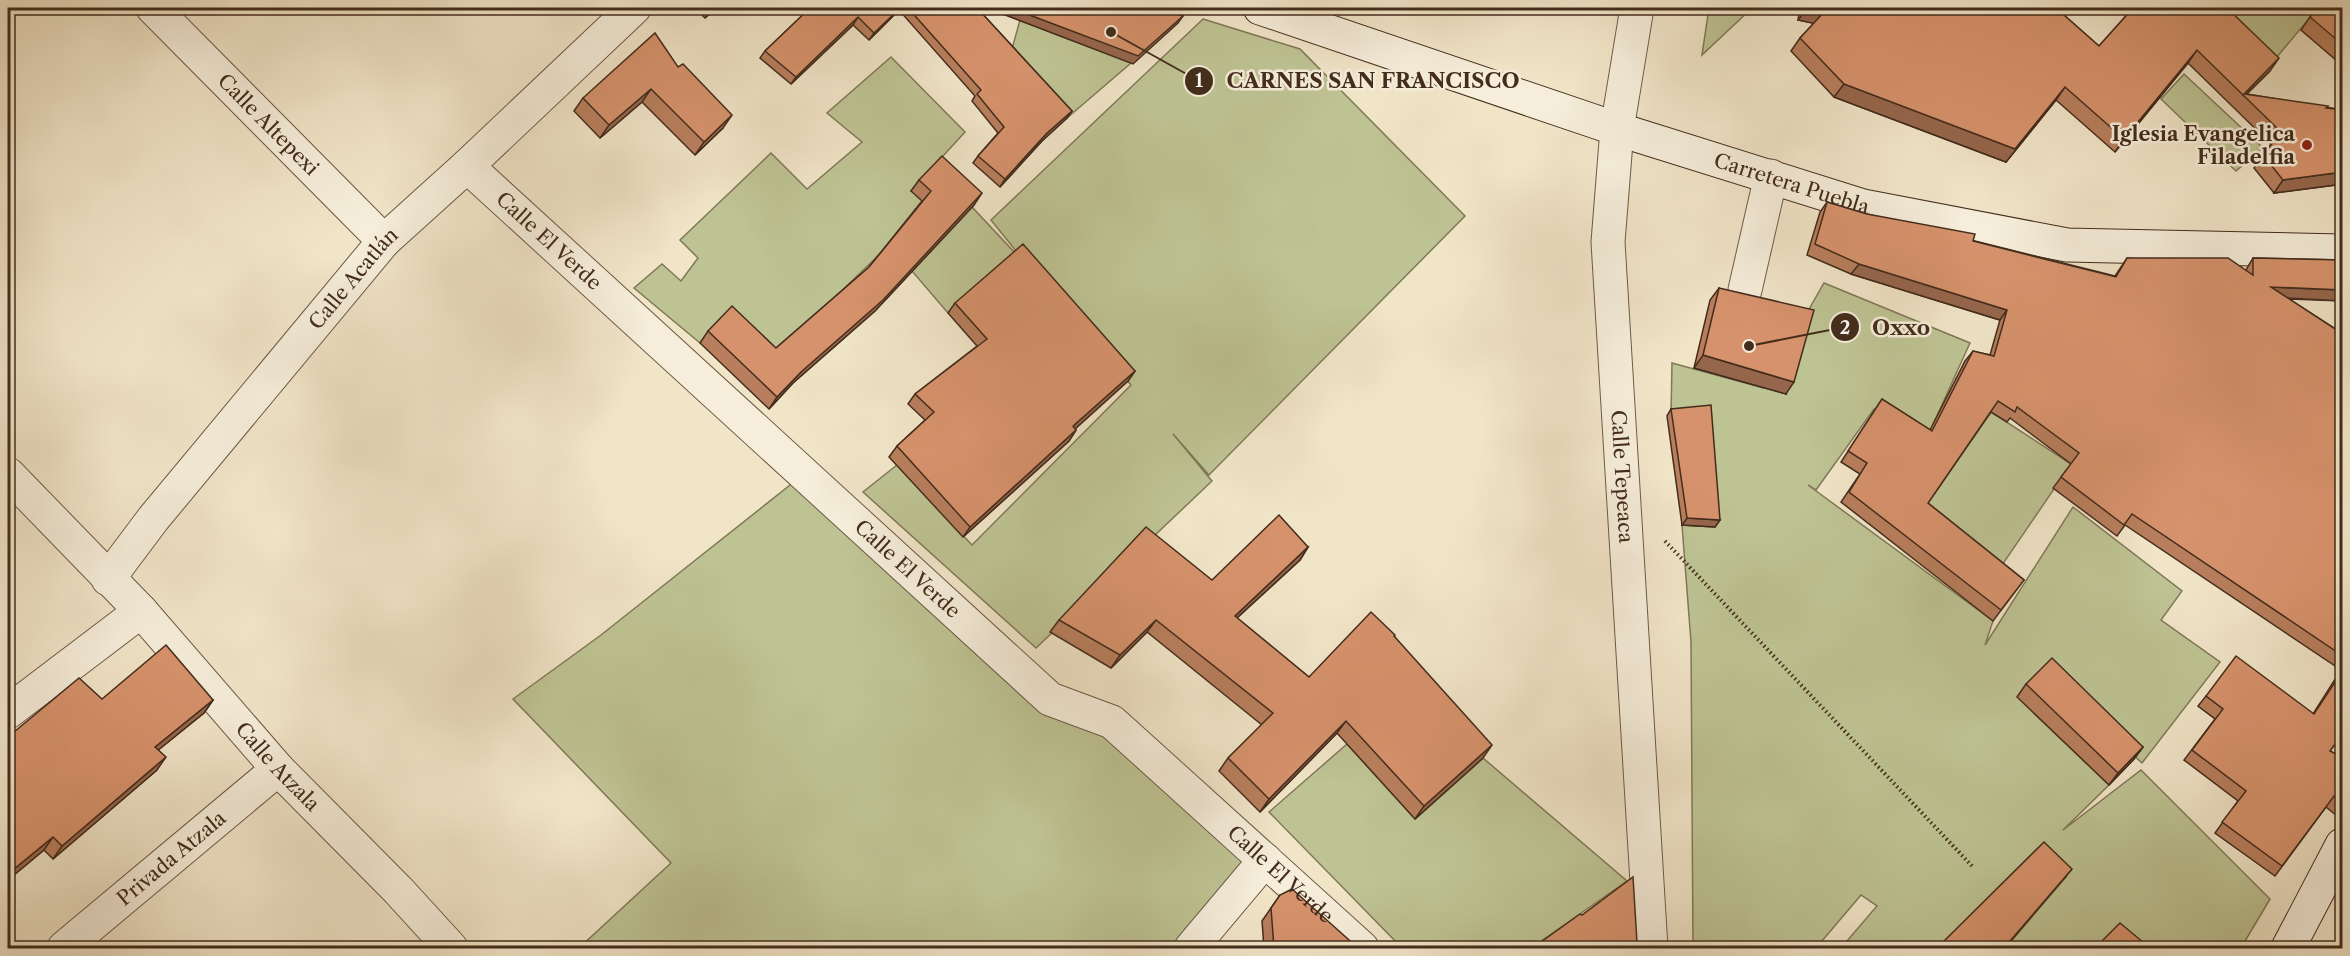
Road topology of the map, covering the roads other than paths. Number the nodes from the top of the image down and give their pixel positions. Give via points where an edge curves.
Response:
1 (153, 8) edge
2 (634, 8) edge
3 (1260, 8) edge
4 (1637, 8) edge
5 (1617, 129) junction
6 (467, 166) junction
7 (1770, 176) junction
8 (384, 241) junction
9 (2343, 251) edge
10 (1745, 290) dead end
11 (8, 474) edge
12 (108, 579) junction
13 (141, 611) junction
14 (8, 712) edge
15 (278, 769) junction
16 (2343, 845) edge
17 (1265, 860) junction
18 (64, 948) edge
19 (451, 948) edge
20 (1191, 948) edge
21 (1362, 948) edge
22 (1651, 948) edge
23 (2288, 948) edge

1 - 8 street, Calle Altepexi
2 - 6 street, Calle Acatlán
3 - 5 street, Carretera Puebla
4 - 5 street, Calle Tepeaca
5 - 7 street, Carretera Puebla
5 - 22 street, Calle Tepeaca via 1608,242
6 - 8 street, Calle Acatlán
6 - 17 street, Calle El Verde via 1050,699 1112,722
7 - 9 street, Carretera Puebla via 1863,206 2067,245
7 - 10 street
8 - 12 street, Calle Acatlán via 153,519
11 - 12 street, Calle Atzala
12 - 13 street, Calle Atzala
13 - 14 street
13 - 15 street, Calle Atzala
15 - 18 street, Privada Atzala
15 - 19 street, Calle Atzala
16 - 23 street
17 - 20 street
17 - 21 street, Calle El Verde

